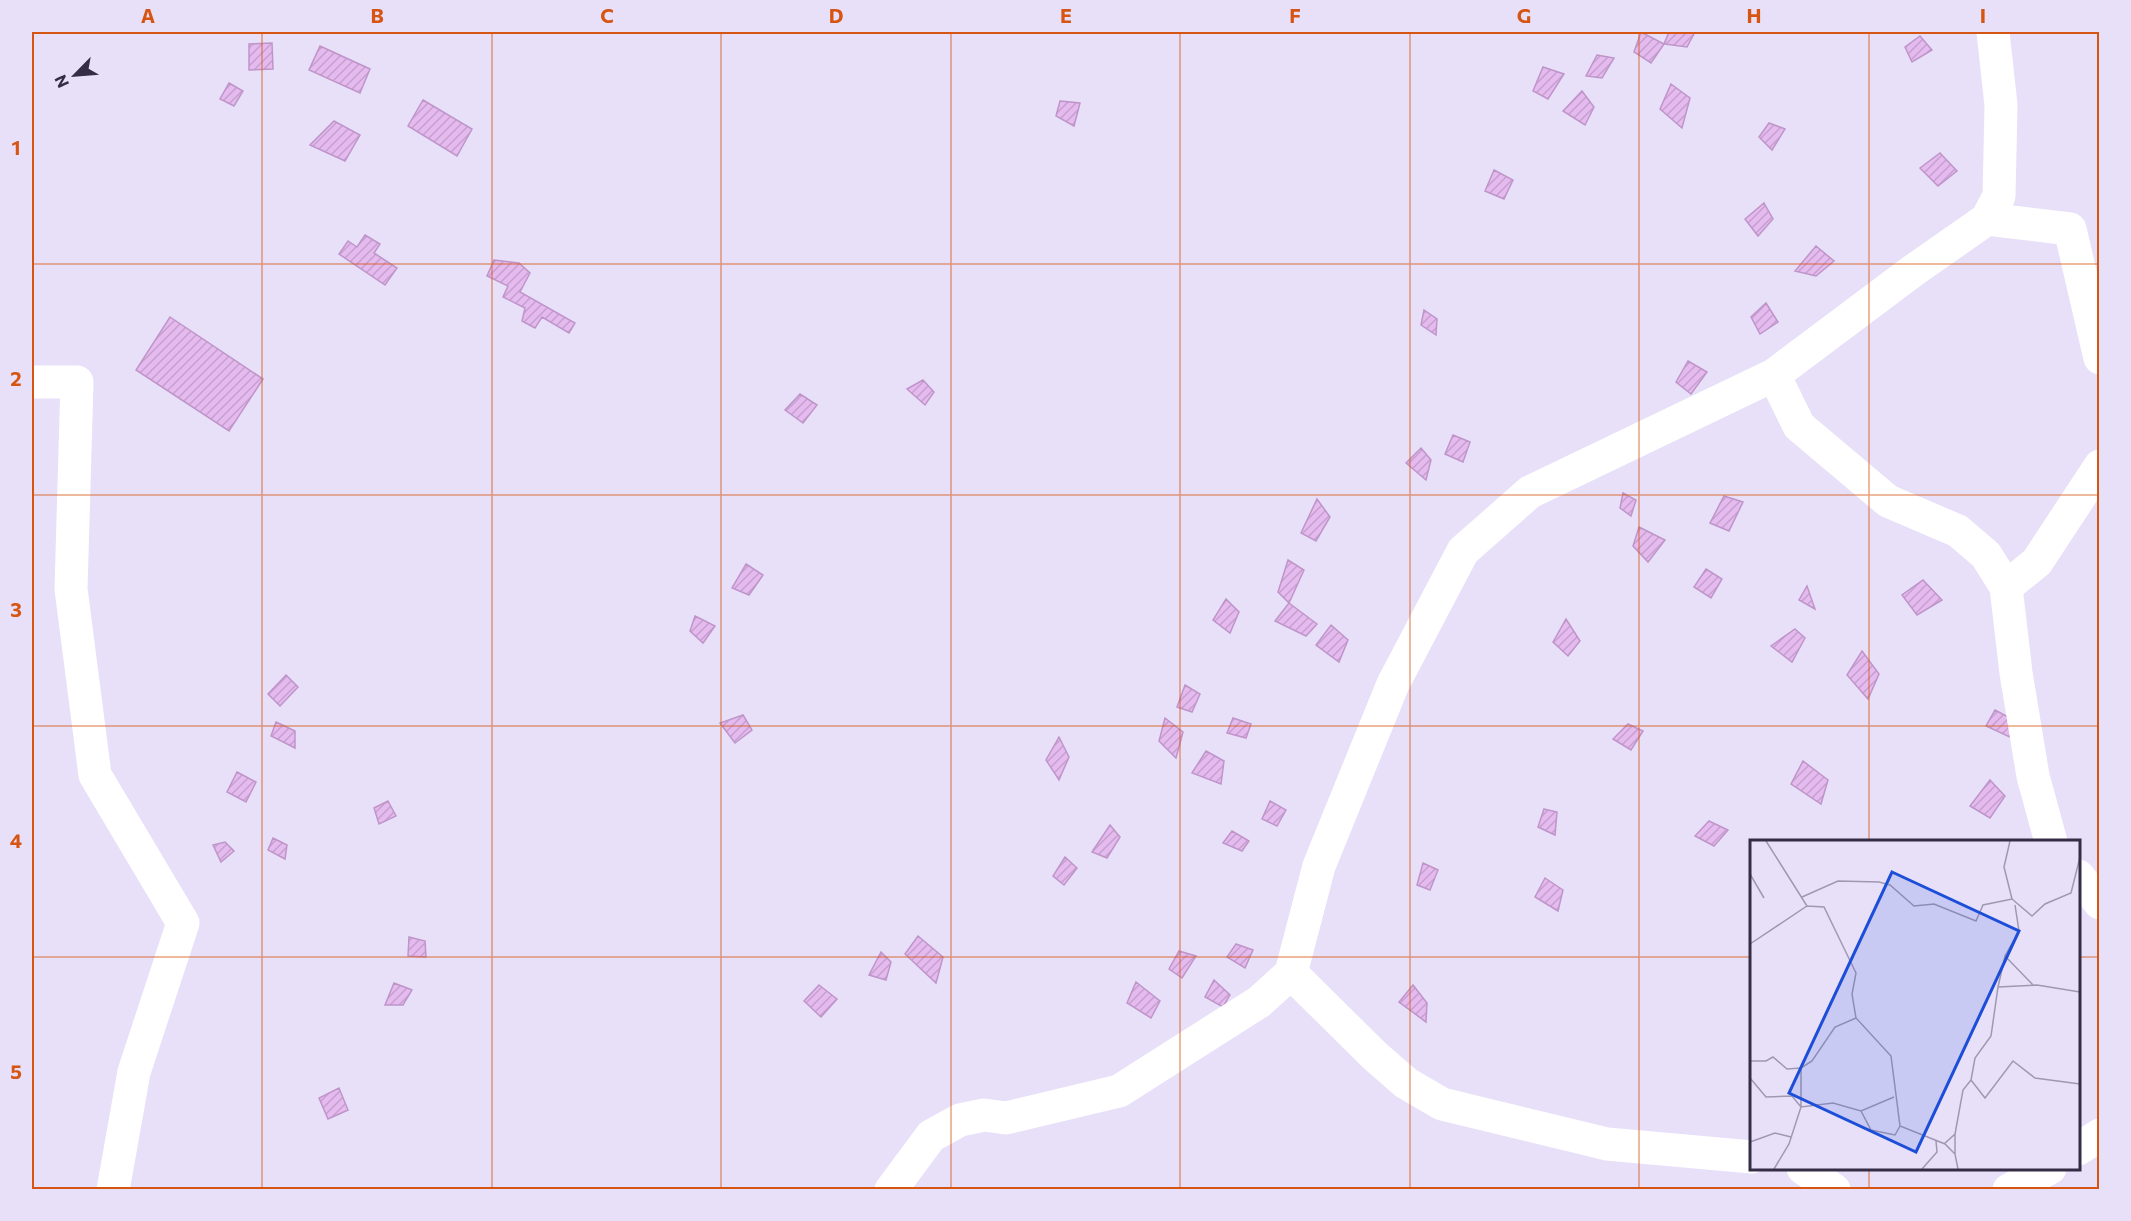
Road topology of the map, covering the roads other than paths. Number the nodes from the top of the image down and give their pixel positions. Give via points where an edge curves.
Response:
1 (1993, 32) edge
2 (1987, 219) junction
3 (2100, 358) edge
4 (1774, 375) junction
5 (32, 382) edge
6 (2100, 466) edge
7 (2006, 587) junction
8 (2050, 840) edge
9 (2080, 877) edge
10 (2100, 903) edge
11 (1291, 973) junction
12 (2100, 1134) edge
13 (2080, 1148) edge
14 (1750, 1157) edge
15 (1806, 1170) edge
16 (2046, 1170) edge
17 (113, 1190) edge
18 (891, 1190) edge
19 (1834, 1190) edge
20 (2009, 1190) edge

1 - 2 street via 2001,105 1999,196
2 - 3 street via 2070,229
2 - 4 street
4 - 7 street via 1799,426 1888,501 1958,531 1986,555
4 - 11 street via 1530,492 1463,551 1393,684 1318,866
5 - 17 street via 78,382 71,589 96,775 183,923 134,1072
6 - 7 street via 2037,562
7 - 8 street via 2033,777
9 - 10 street
11 - 14 street via 1406,1083 1442,1104 1607,1144
11 - 18 street via 1259,1002 1119,1091 1006,1118 984,1115 960,1120 931,1136
12 - 13 street
15 - 19 street
16 - 20 street

